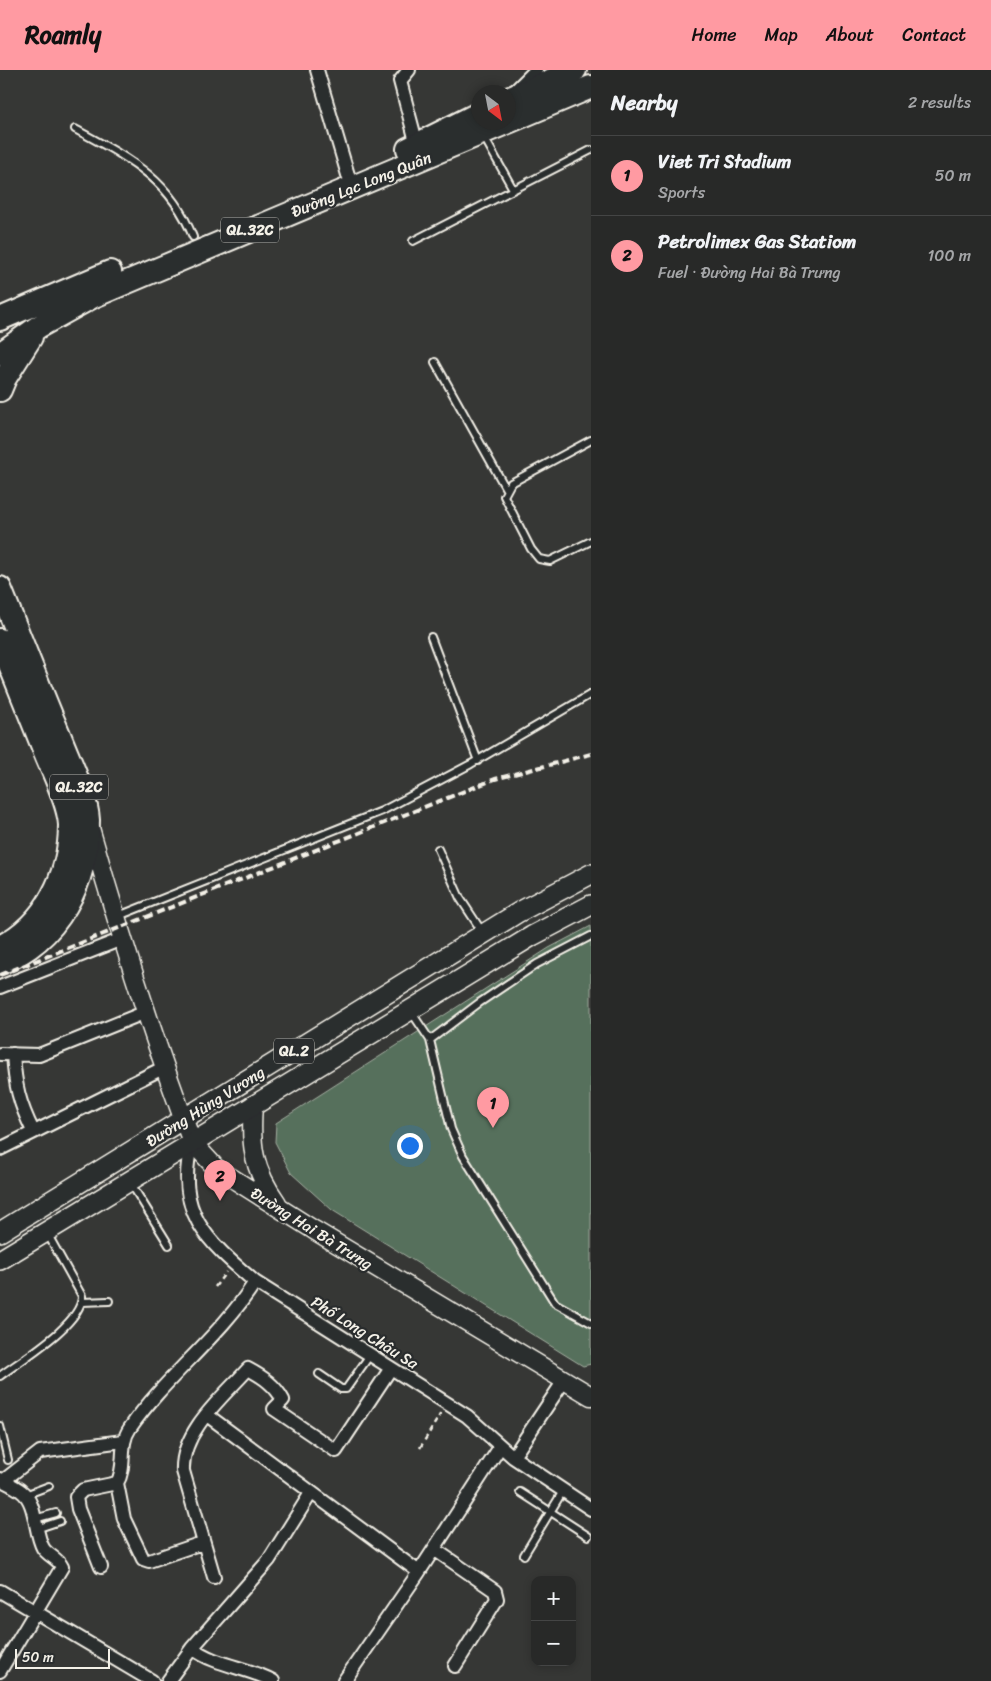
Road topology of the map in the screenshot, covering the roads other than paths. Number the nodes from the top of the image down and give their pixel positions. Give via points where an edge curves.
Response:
1 (318, 70) edge
2 (408, 70) edge
3 (536, 70) edge
4 (575, 70) edge
5 (591, 87) edge
6 (516, 90) edge
7 (516, 95) edge
8 (516, 119) edge
9 (471, 127) edge
10 (471, 128) edge
11 (75, 129) dead end
12 (483, 130) edge
13 (417, 145) junction
14 (591, 150) edge
15 (348, 175) junction
16 (513, 189) junction
17 (287, 207) junction
18 (193, 237) junction
19 (413, 241) dead end
20 (0, 319) edge
21 (38, 326) junction
22 (0, 354) edge
23 (435, 362) dead end
24 (0, 390) edge
25 (591, 440) edge
26 (506, 489) junction
27 (591, 541) edge
28 (0, 588) edge
29 (431, 637) dead end
30 (0, 640) edge
31 (591, 694) edge
32 (478, 761) junction
33 (79, 821) junction
34 (438, 849) dead end
35 (84, 853) junction
36 (591, 874) edge
37 (591, 905) edge
38 (115, 918) junction
39 (483, 934) junction
40 (591, 936) edge
41 (122, 939) junction
42 (0, 947) edge
43 (0, 963) edge
44 (0, 987) edge
45 (410, 1010) junction
46 (146, 1012) junction
47 (430, 1040) junction
48 (6, 1054) edge
49 (165, 1067) junction
50 (253, 1105) junction
51 (183, 1120) junction
52 (33, 1131) junction
53 (192, 1142) junction
54 (0, 1149) edge
55 (129, 1181) junction
56 (281, 1209) junction
57 (0, 1232) edge
58 (47, 1232) junction
59 (169, 1245) dead end
60 (0, 1260) edge
61 (255, 1282) junction
62 (109, 1301) dead end
63 (82, 1302) junction
64 (591, 1323) edge
65 (370, 1355) junction
66 (391, 1368) junction
67 (319, 1374) dead end
68 (0, 1376) edge
69 (565, 1380) junction
70 (591, 1396) edge
71 (207, 1415) junction
72 (0, 1426) edge
73 (123, 1441) junction
74 (500, 1446) junction
75 (513, 1457) junction
76 (8, 1460) dead end
77 (2, 1480) edge
78 (116, 1483) junction
79 (50, 1486) dead end
80 (563, 1491) junction
81 (520, 1492) dead end
82 (311, 1493) junction
83 (25, 1495) junction
84 (591, 1509) edge
85 (550, 1511) junction
86 (56, 1513) dead end
87 (60, 1521) dead end
88 (35, 1524) junction
89 (588, 1536) dead end
90 (202, 1543) junction
91 (434, 1549) junction
92 (524, 1555) dead end
93 (101, 1567) dead end
94 (419, 1572) junction
95 (214, 1577) dead end
96 (0, 1592) edge
97 (35, 1612) junction
98 (192, 1648) junction
99 (455, 1666) dead end
100 (0, 1671) edge
101 (346, 1680) edge
102 (152, 1681) edge
103 (168, 1681) edge
104 (274, 1681) edge

1 - 15 street
2 - 13 street via 400,81
3 - 6 street
4 - 7 highway
5 - 8 highway, Đường Lạc Long Quân / QL.32C
9 - 13 highway, Đường Lạc Long Quân / QL.32C
10 - 17 highway, Đường Lạc Long Quân / QL.32C
11 - 18 lane via 133,162 165,189 182,211
12 - 16 lane
13 - 15 highway, Đường Lạc Long Quân / QL.32C
14 - 16 lane
15 - 17 highway, Đường Lạc Long Quân / QL.32C
16 - 19 lane
17 - 18 highway, Đường Lạc Long Quân / QL.32C
17 - 21 highway, Đường Lạc Long Quân / QL.32C via 94,296
18 - 20 highway, Đường Lạc Long Quân / QL.32C
21 - 22 highway, Đường Lạc Long Quân / QL.32C
21 - 24 highway
23 - 26 lane
25 - 26 lane
26 - 27 lane via 504,496 539,559 550,561
28 - 33 highway, QL.32C via 77,780
29 - 32 lane
30 - 33 highway, QL.32C via 60,788
31 - 32 lane
32 - 38 lane via 382,811
33 - 35 highway, QL.32C
33 - 38 street, Đường Hai Bà Trưng
33 - 42 highway, QL.32C via 64,872 47,907 24,931
34 - 39 lane via 460,898
35 - 38 street, Đường Hai Bà Trưng
35 - 43 highway, QL.32C via 82,875 61,915 34,944
36 - 39 main road, Đường Hùng Vương / QL.2
37 - 45 main road, Đường Hùng Vương / QL.2 via 532,936
38 - 41 street, Đường Hai Bà Trưng
39 - 51 main road, Đường Hùng Vương / QL.2
40 - 47 lane via 537,964
41 - 44 street
41 - 46 street, Đường Hai Bà Trưng
45 - 47 lane
45 - 50 main road, Đường Hùng Vương / QL.2
46 - 48 street via 39,1054
46 - 49 street, Đường Hai Bà Trưng
47 - 64 lane via 451,1129 463,1156 555,1303
48 - 52 street via 20,1103
49 - 51 street, Đường Hai Bà Trưng
49 - 52 street
50 - 53 main road, Đường Hùng Vương / QL.2
50 - 56 street via 252,1138 256,1165 264,1185
51 - 53 street, Đường Hai Bà Trưng
51 - 57 main road, Đường Hùng Vương / QL.2
52 - 54 street
53 - 55 main road, Đường Hùng Vương / QL.2
53 - 56 street, Đường Hai Bà Trưng via 216,1168
53 - 61 street, Phố Long Châu Sa via 186,1177 190,1208 208,1238
55 - 58 main road, Đường Hùng Vương / QL.2
55 - 59 lane
56 - 69 street, Đường Hai Bà Trưng
58 - 60 main road, Đường Hùng Vương / QL.2
58 - 63 lane via 82,1296
61 - 65 street, Phố Long Châu Sa
61 - 73 street via 238,1308 138,1418
62 - 63 lane
63 - 68 lane via 60,1331
65 - 66 street, Phố Long Châu Sa
65 - 67 lane via 346,1389 342,1390
66 - 71 street via 336,1451 274,1409 283,1400 279,1391 248,1369
66 - 74 street, Phố Long Châu Sa via 466,1416
69 - 70 street, Đường Hai Bà Trưng
69 - 75 street
71 - 82 street
71 - 90 street via 182,1458
72 - 76 lane
73 - 77 street via 40,1452
73 - 78 street via 121,1476
74 - 75 street, Phố Long Châu Sa
74 - 91 street
75 - 80 street, Phố Long Châu Sa
77 - 83 street
78 - 90 street via 124,1519 143,1559 149,1561
78 - 93 street via 83,1490 76,1497
79 - 83 lane
80 - 84 street, Phố Long Châu Sa
80 - 85 lane
81 - 85 lane
82 - 94 street
82 - 98 street via 269,1560
83 - 88 street
85 - 89 lane
85 - 92 lane
86 - 88 lane
87 - 88 lane
88 - 97 street via 45,1551 62,1567
90 - 95 street
91 - 94 street
91 - 99 street via 495,1591 497,1599
94 - 101 street
96 - 97 street
97 - 100 street
97 - 102 street
98 - 103 street
98 - 104 street via 214,1662 249,1670

